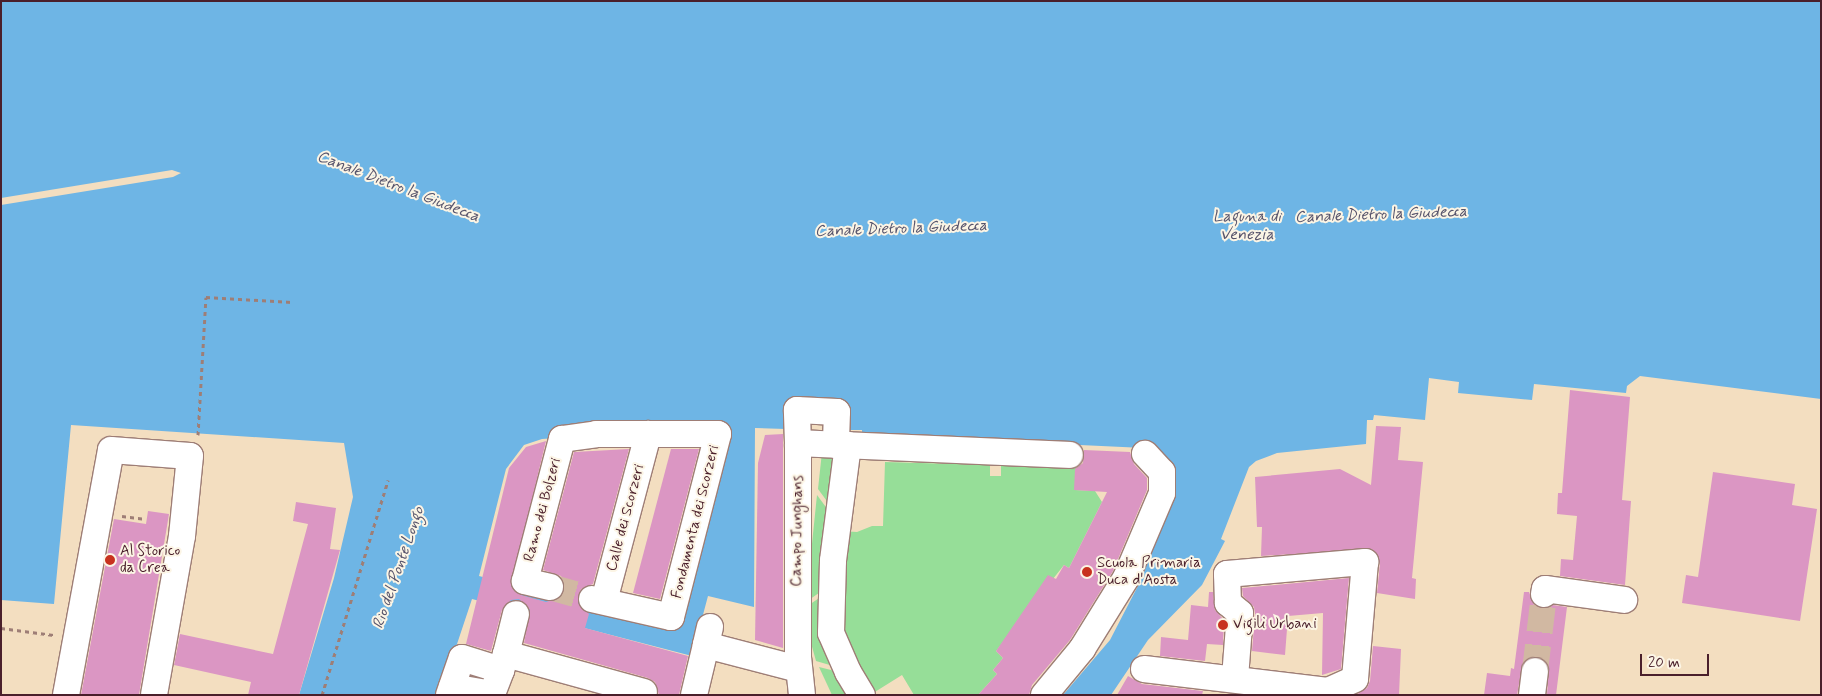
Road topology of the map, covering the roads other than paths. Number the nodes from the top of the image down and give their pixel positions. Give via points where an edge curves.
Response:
1 (648, 434) junction
2 (562, 439) joint
3 (842, 445) junction
4 (1146, 454) dead end
5 (1070, 455) dead end
6 (550, 587) tunnel mouth
7 (1544, 594) dead end
8 (1624, 600) dead end
9 (516, 614) dead end
10 (671, 617) joint
11 (504, 662) junction
12 (798, 669) junction
13 (1144, 669) dead end
14 (1235, 678) junction
15 (1335, 689) edge
16 (450, 691) edge
17 (632, 691) edge
18 (66, 695) edge
19 (154, 695) edge
20 (694, 695) edge
21 (802, 695) edge
22 (862, 695) edge
23 (1044, 695) edge

1 - 2 street, Fondamenta dei Scorzeri via 596,434
1 - 10 street, Calle dei Scorzeri via 598,600
1 - 10 street, Fondamenta dei Scorzeri via 718,434
2 - 6 street, Ramo dei Bolzeri via 525,581
3 - 5 street, Campo Junghans
3 - 12 street, Campo Junghans via 798,443
3 - 22 street via 831,633
4 - 23 street via 1162,472 1162,493 1130,570 1082,649
7 - 8 street via 1545,589
9 - 11 street
11 - 16 street via 492,694
11 - 16 street via 462,658
11 - 17 street
12 - 20 street via 708,636
12 - 21 street, Campo Junghans
13 - 14 street
14 - 15 street
14 - 15 street via 1240,613 1228,603 1227,574 1365,562 1355,679
18 - 19 street via 111,450 190,456 182,536

